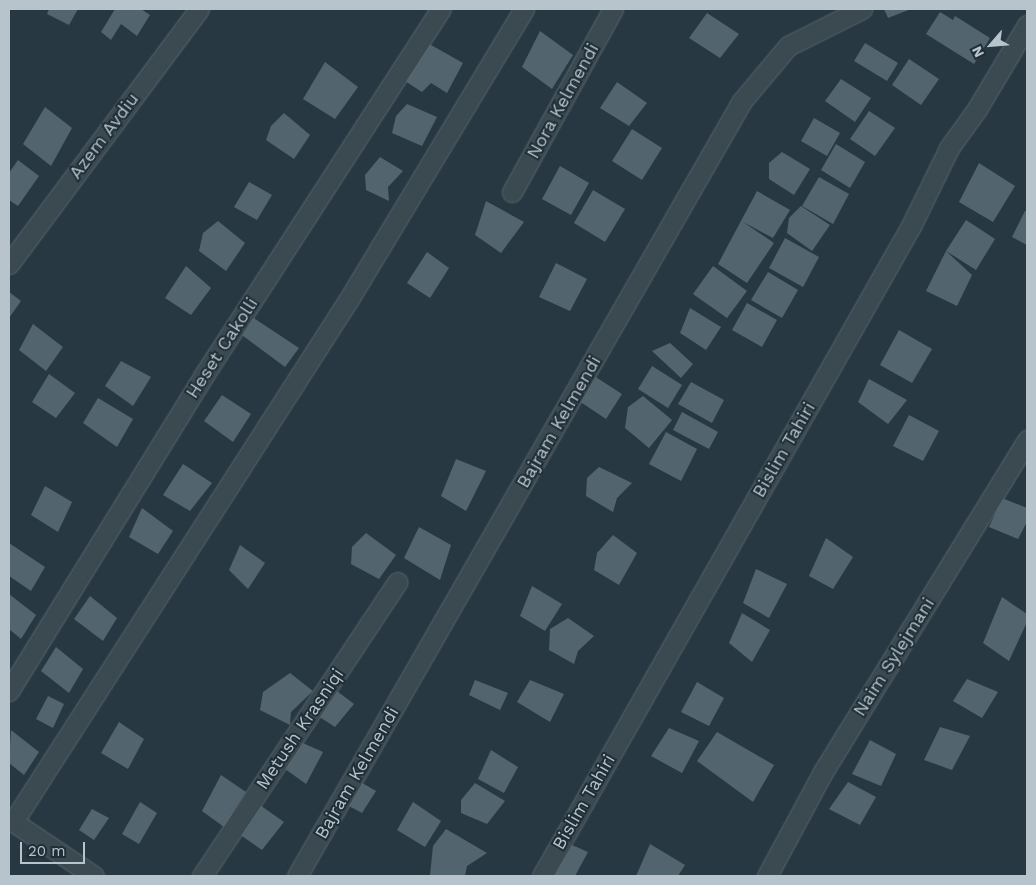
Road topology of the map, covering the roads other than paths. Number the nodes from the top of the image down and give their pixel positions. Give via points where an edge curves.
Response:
1 (199, 9) edge
2 (442, 9) edge
3 (524, 9) edge
4 (613, 9) edge
5 (862, 9) edge
6 (1027, 25) edge
7 (512, 192) dead end
8 (9, 264) edge
9 (1027, 440) edge
10 (397, 582) dead end
11 (9, 691) edge
12 (11, 821) edge
13 (94, 876) edge
14 (202, 876) edge
15 (297, 876) edge
16 (542, 876) edge
17 (767, 876) edge

1 - 8 street, Azem Avdiu
2 - 11 street, Heset Cakolli via 204,375
3 - 12 street via 344,308
4 - 7 street, Nora Kelmendi
5 - 15 street, Bajram Kelmendi via 788,46 742,100
6 - 16 street, Bislim Tahiri via 977,109 948,148 911,226
9 - 17 street, Naim Sylejmani via 823,772
10 - 14 street, Metush Krasniqi
12 - 13 street

